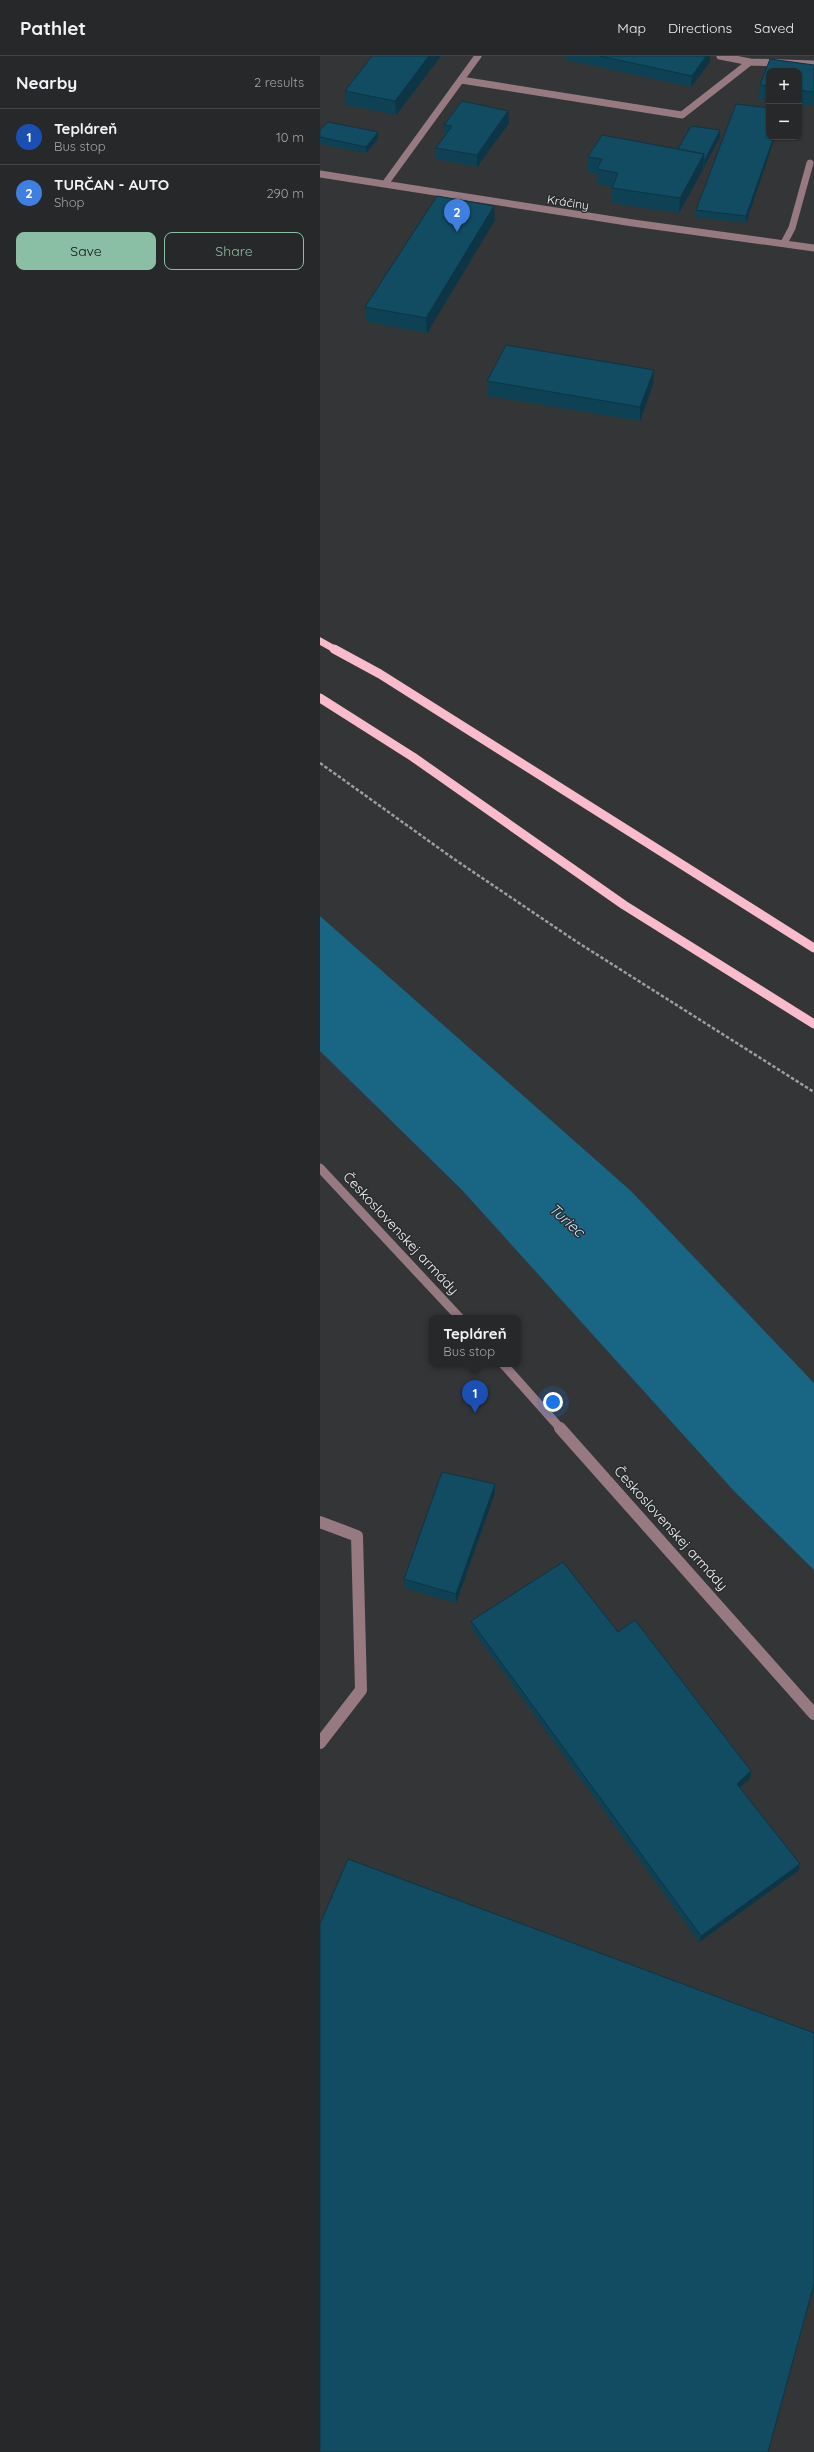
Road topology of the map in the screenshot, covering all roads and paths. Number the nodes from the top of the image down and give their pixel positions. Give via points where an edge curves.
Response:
1 (478, 56) edge
2 (720, 56) edge
3 (750, 62) junction
4 (814, 64) edge
5 (460, 80) junction
6 (810, 163) dead end
7 (320, 174) edge
8 (385, 184) junction
9 (784, 243) junction
10 (814, 248) edge
11 (320, 641) edge
12 (320, 698) edge
13 (320, 763) edge
14 (812, 945) edge
15 (814, 1024) edge
16 (814, 1092) edge
17 (320, 1168) edge
18 (457, 1315) edge
19 (506, 1367) edge
20 (320, 1522) edge
21 (814, 1714) edge
22 (320, 1742) edge

1 - 5 street
2 - 3 street
3 - 4 street
3 - 5 street via 682,116
5 - 8 street
6 - 9 street via 792,228
7 - 8 street, Kráčiny
8 - 9 street, Kráčiny
9 - 10 street, Kráčiny
11 - 14 main road via 380,674
12 - 15 main road via 689,948
13 - 16 path via 454,859 577,942
17 - 18 street, Československej armády
19 - 21 street, Československej armády
20 - 22 street via 357,1536 361,1690

